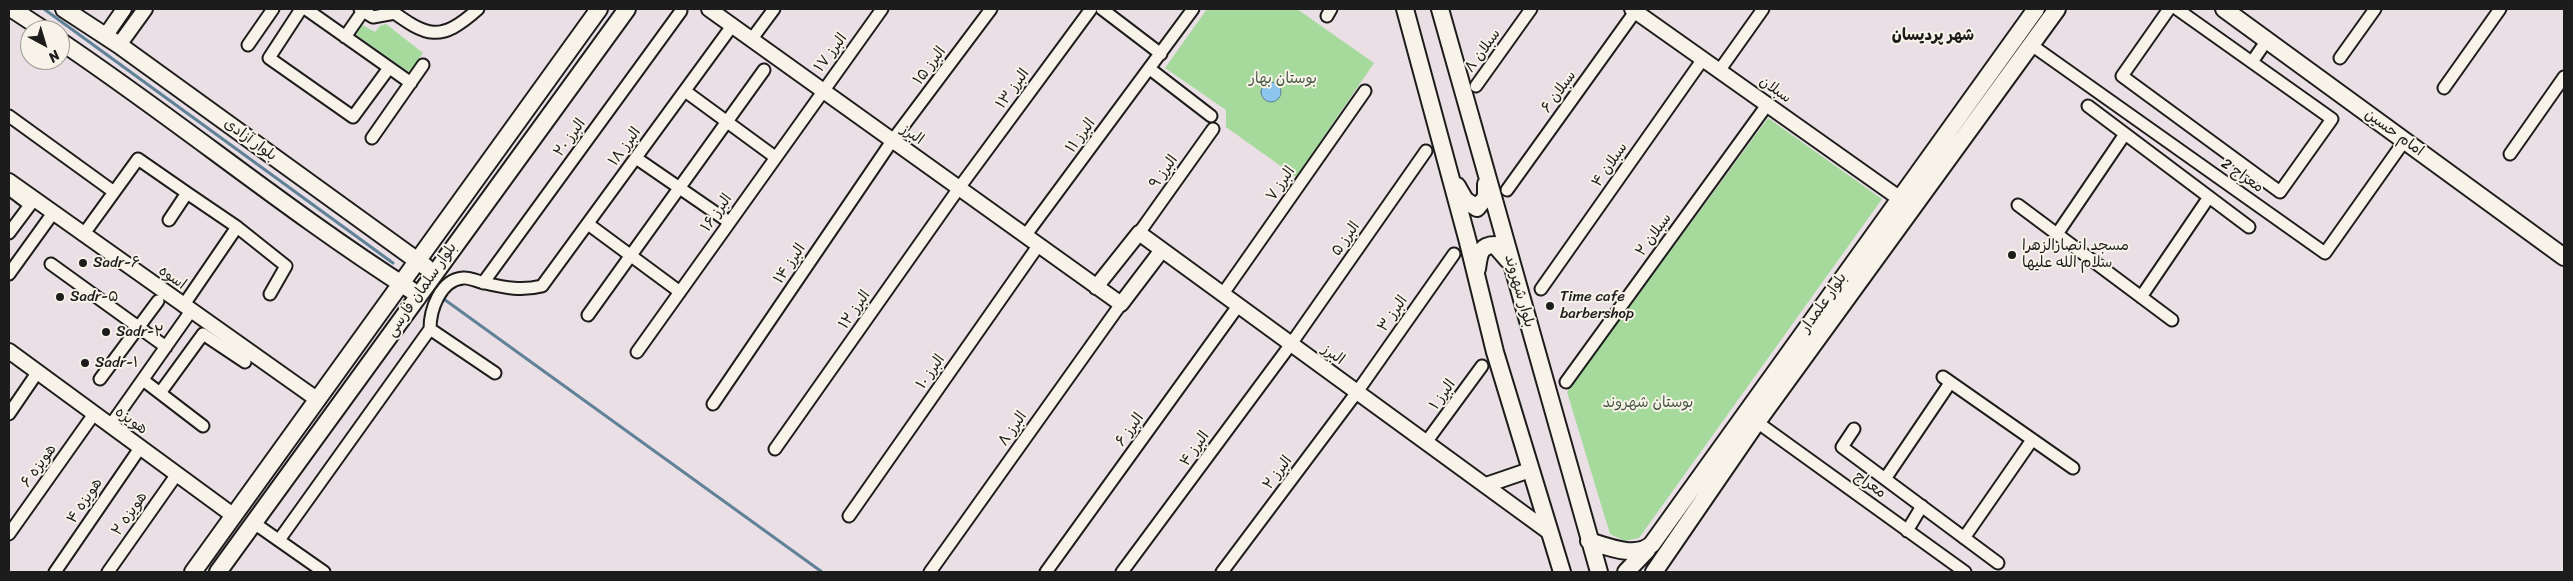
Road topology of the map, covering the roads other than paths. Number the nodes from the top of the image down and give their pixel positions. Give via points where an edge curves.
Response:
1 (12, 9) edge
2 (64, 9) edge
3 (145, 9) edge
4 (273, 9) edge
5 (300, 9) edge
6 (306, 9) edge
7 (478, 9) edge
8 (599, 9) edge
9 (627, 9) edge
10 (709, 9) edge
11 (774, 9) edge
12 (882, 9) edge
13 (991, 9) edge
14 (1091, 9) edge
15 (1102, 9) edge
16 (1193, 9) edge
17 (1405, 9) edge
18 (1440, 9) edge
19 (1531, 9) edge
20 (1763, 9) edge
21 (2036, 9) edge
22 (2057, 9) edge
23 (2169, 9) edge
24 (2177, 9) edge
25 (2224, 9) edge
26 (2376, 9) edge
27 (2500, 9) edge
28 (362, 10) edge
29 (1635, 10) edge
30 (123, 11) edge
31 (392, 11) edge
32 (681, 11) dead end
33 (29, 20) edge
34 (135, 23) junction
35 (732, 26) junction
36 (106, 35) junction
37 (345, 37) junction
38 (751, 40) junction
39 (2267, 40) junction
40 (2030, 44) junction
41 (119, 45) junction
42 (248, 46) dead end
43 (70, 48) edge
44 (1161, 54) junction
45 (2340, 58) dead end
46 (1703, 59) junction
47 (2252, 62) junction
48 (424, 65) dead end
49 (389, 68) junction
50 (1150, 69) junction
51 (764, 70) dead end
52 (1719, 71) junction
53 (2564, 77) edge
54 (411, 83) junction
55 (1476, 86) dead end
56 (2444, 88) dead end
57 (822, 90) junction
58 (685, 91) junction
59 (1365, 91) dead end
60 (1767, 105) junction
61 (2088, 106) dead end
62 (9, 116) edge
63 (1211, 116) dead end
64 (727, 122) junction
65 (1213, 129) dead end
66 (2125, 134) junction
67 (372, 138) dead end
68 (2404, 140) junction
69 (892, 141) junction
70 (2176, 148) junction
71 (1426, 151) dead end
72 (2510, 154) dead end
73 (775, 157) junction
74 (636, 158) junction
75 (2164, 164) junction
76 (1448, 168) junction
77 (1484, 169) junction
78 (9, 181) edge
79 (680, 188) junction
80 (959, 188) junction
81 (9, 189) edge
82 (1508, 190) dead end
83 (114, 192) junction
84 (187, 193) junction
85 (2209, 197) junction
86 (1899, 198) junction
87 (2018, 205) dead end
88 (1912, 208) junction
89 (53, 213) junction
90 (448, 218) junction
91 (169, 220) dead end
92 (729, 222) junction
93 (588, 224) junction
94 (237, 227) junction
95 (2249, 227) dead end
96 (465, 229) junction
97 (9, 233) edge
98 (1139, 233) junction
99 (2057, 234) junction
100 (83, 235) junction
101 (1025, 236) junction
102 (1038, 246) junction
103 (1162, 250) junction
104 (1454, 254) dead end
105 (631, 255) junction
106 (2564, 257) edge
107 (418, 262) junction
108 (51, 264) dead end
109 (1512, 269) junction
110 (435, 272) junction
111 (9, 274) edge
112 (1477, 279) junction
113 (482, 283) junction
114 (401, 284) junction
115 (1096, 287) junction
116 (1541, 289) dead end
117 (680, 292) junction
118 (270, 294) dead end
119 (1222, 294) junction
120 (419, 295) junction
121 (2141, 297) junction
122 (158, 301) dead end
123 (1121, 304) junction
124 (1238, 306) junction
125 (187, 308) junction
126 (588, 315) dead end
127 (2172, 320) dead end
128 (373, 324) junction
129 (138, 327) junction
130 (430, 329) junction
131 (390, 335) junction
132 (1291, 344) junction
133 (166, 347) junction
134 (9, 351) edge
135 (637, 352) dead end
136 (245, 362) dead end
137 (1482, 366) dead end
138 (37, 372) junction
139 (494, 373) dead end
140 (100, 379) dead end
141 (142, 380) junction
142 (1566, 382) dead end
143 (1357, 392) junction
144 (160, 393) junction
145 (318, 400) junction
146 (713, 404) dead end
147 (9, 414) edge
148 (94, 414) junction
149 (1757, 422) junction
150 (110, 426) junction
151 (203, 426) dead end
152 (1854, 429) dead end
153 (2032, 440) junction
154 (1428, 441) junction
155 (140, 448) junction
156 (775, 449) dead end
157 (2073, 468) dead end
158 (1530, 470) junction
159 (177, 474) junction
160 (1885, 479) junction
161 (1486, 485) junction
162 (1922, 506) junction
163 (234, 516) junction
164 (849, 516) dead end
165 (254, 523) junction
166 (1907, 531) junction
167 (1549, 532) junction
168 (9, 534) edge
169 (1964, 538) junction
170 (279, 540) junction
171 (1589, 541) junction
172 (1647, 550) junction
173 (1998, 563) dead end
174 (55, 572) edge
175 (108, 572) edge
176 (193, 572) edge
177 (218, 572) edge
178 (324, 572) edge
179 (930, 572) edge
180 (1046, 572) edge
181 (1122, 572) edge
182 (1222, 572) edge
183 (1562, 572) edge
184 (1599, 572) edge
185 (1626, 572) edge
186 (1654, 572) edge
187 (1965, 572) edge

1 - 33 main road
2 - 36 main road, بلوار آزادی
3 - 34 street
4 - 42 street
5 - 49 street via 269,58 353,117
6 - 37 street
7 - 31 street via 456,27 436,34 414,27
8 - 90 main road, بلوار سلمان فارسی
9 - 96 main road, بلوار سلمان فارسی
10 - 35 street, البرز
11 - 38 street
12 - 57 street, البرز ۱۷
13 - 69 street, البرز ۱۵
14 - 80 street, البرز ۱۳
15 - 44 street
16 - 44 street, البرز ۱۱
17 - 76 main road
18 - 77 main road, بلوار شهروند
19 - 55 street, سبلان ۸
20 - 52 street
21 - 86 main road, بلوار علمدار
22 - 40 main road, بلوار علمدار
23 - 47 street via 2122,76 2280,192 2332,119
24 - 47 street
25 - 39 main road, امام حسین
26 - 45 street
27 - 56 street
28 - 31 street via 373,17
28 - 37 street
29 - 46 street, سبلان
29 - 82 street, سبلان ۶
30 - 34 street via 126,22
30 - 36 street
32 - 113 street, البرز ۲۰
34 - 41 street
35 - 38 street, البرز
35 - 58 street, البرز ۱۸
36 - 41 main road, بلوار آزادی
37 - 49 street
38 - 57 street, البرز
39 - 47 street
39 - 68 main road, امام حسین
40 - 70 street, معراج 2
40 - 88 main road, بلوار علمدار
41 - 107 main road, بلوار آزادی
43 - 114 main road, بلوار آزادی
44 - 50 street, البرز ۱۱
46 - 52 street, سبلان
46 - 116 street, سبلان ۴
48 - 54 street
49 - 54 street
50 - 63 street
50 - 101 street, البرز ۱۱
51 - 64 street
52 - 60 street, سبلان
53 - 72 street
54 - 67 street
57 - 69 street, البرز
57 - 73 street, البرز ۱۶
58 - 64 street
58 - 74 street, البرز ۱۸
59 - 119 street, البرز ۷
60 - 86 street, سبلان
60 - 142 street, سبلان ۲
61 - 66 street
62 - 83 street
64 - 73 street
64 - 79 street
65 - 98 street, البرز ۹
66 - 75 street
66 - 99 street
68 - 70 street, معراج 2 via 2325,253
68 - 106 main road, امام حسین
69 - 80 street, البرز
69 - 146 street, البرز ۱۴
70 - 75 street
71 - 132 street, البرز ۵
73 - 92 street, البرز ۱۶
74 - 79 street
74 - 93 street, البرز ۱۸
75 - 85 street
76 - 77 main road via 1465,200 1477,208 1486,197
76 - 112 main road
77 - 109 main road, بلوار شهروند
78 - 89 street, اسوه
79 - 92 street
79 - 105 street
80 - 101 street, البرز
80 - 156 street, البرز ۱۲
81 - 97 street via 30,205
83 - 84 street via 138,159
83 - 100 street
84 - 91 street
84 - 94 street
85 - 95 street
85 - 121 street
86 - 88 main road
86 - 172 main road, بلوار علمدار
87 - 99 street
88 - 149 main road, بلوار علمدار
89 - 100 street, اسوه
89 - 111 street
90 - 96 main road
90 - 107 main road, بلوار سلمان فارسی
92 - 117 street, البرز ۱۶
93 - 105 street
93 - 113 street, البرز ۱۸ via 542,286 524,290
94 - 118 street via 286,266
94 - 125 street
96 - 110 main road, بلوار سلمان فارسی
98 - 103 street, البرز
98 - 115 street
99 - 121 street
100 - 125 street, اسوه
101 - 102 street, البرز
102 - 115 street, البرز
102 - 164 street, البرز ۱۰
103 - 119 street, البرز
103 - 123 street
104 - 143 street, البرز ۳
105 - 117 street
105 - 126 street
107 - 110 main road, بلوار آزادی
107 - 114 main road, بلوار سلمان فارسی
108 - 129 street
109 - 112 main road via 1502,252 1495,245 1489,245 1480,253
109 - 171 main road, بلوار شهروند
110 - 120 main road, بلوار سلمان فارسی
112 - 158 main road
113 - 130 street via 463,278 448,284 430,314
114 - 120 main road, بلوار آزادی
114 - 128 main road, بلوار سلمان فارسی
115 - 123 street, البرز
117 - 135 street, البرز ۱۶
119 - 124 street, البرز
120 - 131 main road, بلوار سلمان فارسی
121 - 127 street
122 - 129 street
123 - 179 street, البرز ۸
124 - 132 street, البرز
124 - 180 street, البرز ۶
125 - 133 street
125 - 145 street, اسوه
128 - 131 main road
128 - 145 main road, بلوار سلمان فارسی
129 - 133 street
129 - 140 street
130 - 139 street
130 - 170 street
131 - 165 main road, بلوار سلمان فارسی
132 - 143 street, البرز
132 - 181 street, البرز ۴
133 - 141 street
134 - 138 street, هویزه
136 - 144 street via 203,334
137 - 154 street, البرز ۱
138 - 147 street
138 - 148 street, هویزه
141 - 144 street
141 - 150 street
143 - 154 street, البرز
143 - 182 street, البرز ۲
144 - 151 street
145 - 163 main road, بلوار سلمان فارسی
148 - 150 street, هویزه
148 - 168 street, هویزه ۶
149 - 166 street, معراج
149 - 186 main road, بلوار علمدار
150 - 155 street, هویزه
152 - 160 street via 1842,447
153 - 157 street
153 - 160 street via 1947,380
153 - 169 street
154 - 161 street, البرز
155 - 159 street, هویزه
155 - 174 street, هویزه ۴
158 - 161 street
158 - 167 main road
159 - 163 street, هویزه
159 - 175 street, هویزه ۲
160 - 162 street
161 - 167 street, البرز
162 - 166 street
162 - 169 street
163 - 176 main road, بلوار سلمان فارسی
165 - 170 street
165 - 177 main road, بلوار سلمان فارسی
166 - 187 street, معراج
167 - 183 main road
169 - 173 street
170 - 178 street
171 - 172 main road via 1637,552
171 - 184 main road, بلوار شهروند
172 - 185 main road, بلوار علمدار

